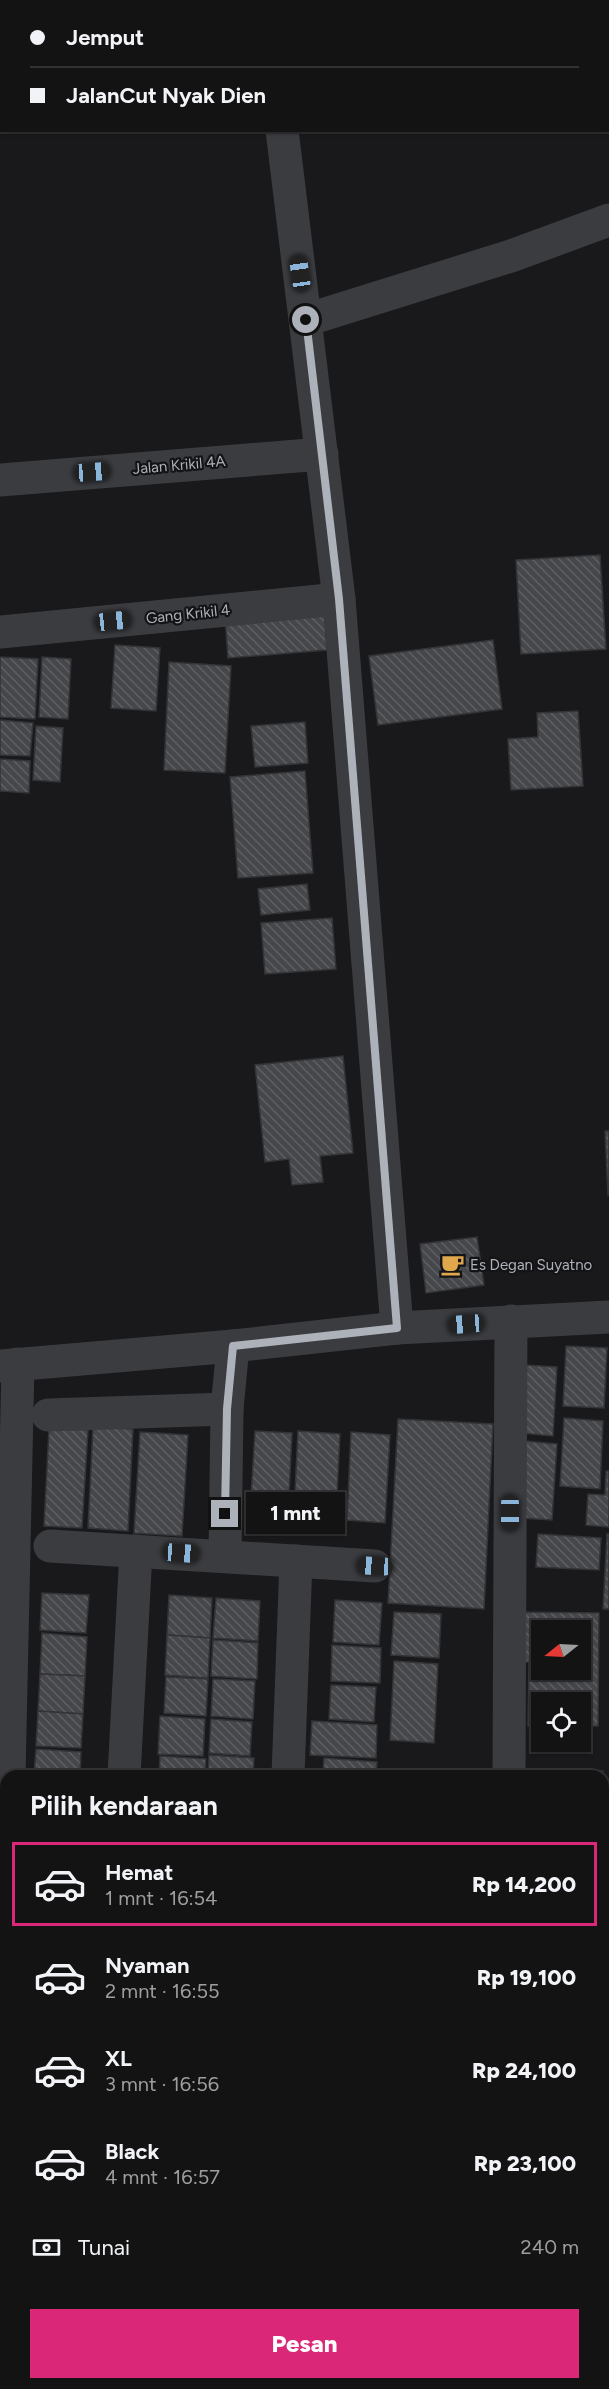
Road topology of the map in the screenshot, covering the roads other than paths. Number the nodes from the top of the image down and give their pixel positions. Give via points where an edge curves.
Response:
1 (282, 132) edge
2 (609, 220) edge
3 (306, 320) junction
4 (322, 454) junction
5 (0, 480) edge
6 (339, 599) junction
7 (0, 632) edge
8 (609, 1317) edge
9 (511, 1321) junction
10 (397, 1328) junction
11 (233, 1346) junction
12 (9, 1365) edge
13 (227, 1409) junction
14 (48, 1415) dead end
15 (50, 1546) dead end
16 (136, 1551) junction
17 (225, 1556) junction
18 (296, 1561) junction
19 (375, 1566) dead end
20 (9, 1770) edge
21 (124, 1770) edge
22 (288, 1770) edge
23 (509, 1770) edge

1 - 3 street
2 - 3 street via 510,256
3 - 4 street
4 - 5 street, Jalan Krikil 4A
4 - 6 street
6 - 7 street, Gang Krikil 4
6 - 10 street
8 - 9 street
9 - 10 street
9 - 23 street
10 - 11 street
11 - 12 street
11 - 13 street
12 - 20 street
13 - 14 street
13 - 17 street
15 - 16 street
16 - 17 street
16 - 21 street
17 - 18 street
18 - 19 street
18 - 22 street

